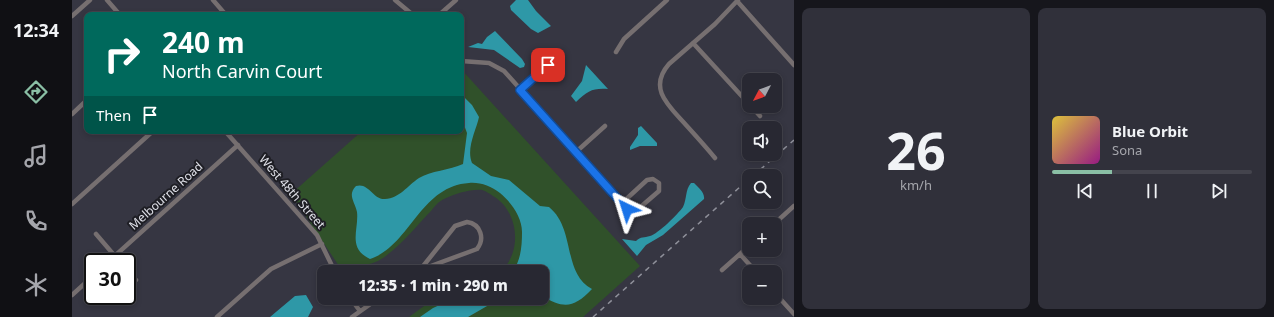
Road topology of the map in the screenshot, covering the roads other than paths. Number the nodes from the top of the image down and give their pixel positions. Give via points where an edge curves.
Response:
1 (90, 0) edge
2 (107, 0) edge
3 (213, 0) edge
4 (395, 0) edge
5 (456, 0) edge
6 (667, 0) edge
7 (738, 1) edge
8 (117, 12) edge
9 (223, 12) edge
10 (409, 12) edge
11 (442, 12) edge
12 (72, 16) edge
13 (693, 42) junction
14 (616, 52) dead end
15 (464, 61) edge
16 (548, 65) dead end
17 (794, 65) edge
18 (520, 90) junction
19 (742, 96) edge
20 (84, 103) edge
21 (757, 113) edge
22 (72, 114) edge
23 (760, 116) dead end
24 (605, 126) dead end
25 (150, 134) edge
26 (228, 134) edge
27 (238, 146) junction
28 (576, 152) junction
29 (715, 158) dead end
30 (622, 203) junction
31 (72, 204) edge
32 (794, 206) edge
33 (782, 217) edge
34 (96, 234) dead end
35 (322, 244) junction
36 (112, 253) edge
37 (118, 253) edge
38 (740, 254) joint
39 (332, 265) edge
40 (750, 265) edge
41 (722, 270) dead end
42 (418, 271) edge
43 (84, 284) edge
44 (72, 295) edge
45 (782, 301) edge
46 (355, 305) edge
47 (369, 305) edge
48 (360, 311) junction
49 (794, 314) edge
50 (217, 317) edge
51 (352, 317) edge

1 - 12 street
2 - 8 street
3 - 9 street
4 - 10 street
5 - 11 street
6 - 14 street via 624,38
7 - 13 street
7 - 17 street
13 - 19 street
13 - 29 street via 666,68 660,81 661,94 665,102
15 - 18 street via 494,65 504,71
16 - 18 street
18 - 28 street
20 - 22 street
21 - 23 street
24 - 28 street
25 - 31 street
26 - 27 street, West 48th Street
27 - 35 street, West 48th Street via 286,198
27 - 37 street, Melbourne Road
28 - 30 street
30 - 30 street via 628,210 636,211 659,191 659,183 655,179 648,180
32 - 33 street
34 - 36 street
35 - 39 street, West 48th Street
35 - 50 street via 271,269
38 - 40 street
38 - 41 street
42 - 42 street via 457,224 470,222 479,229 481,241 474,251
43 - 44 street
45 - 49 street
46 - 48 street
47 - 48 street
48 - 51 street

